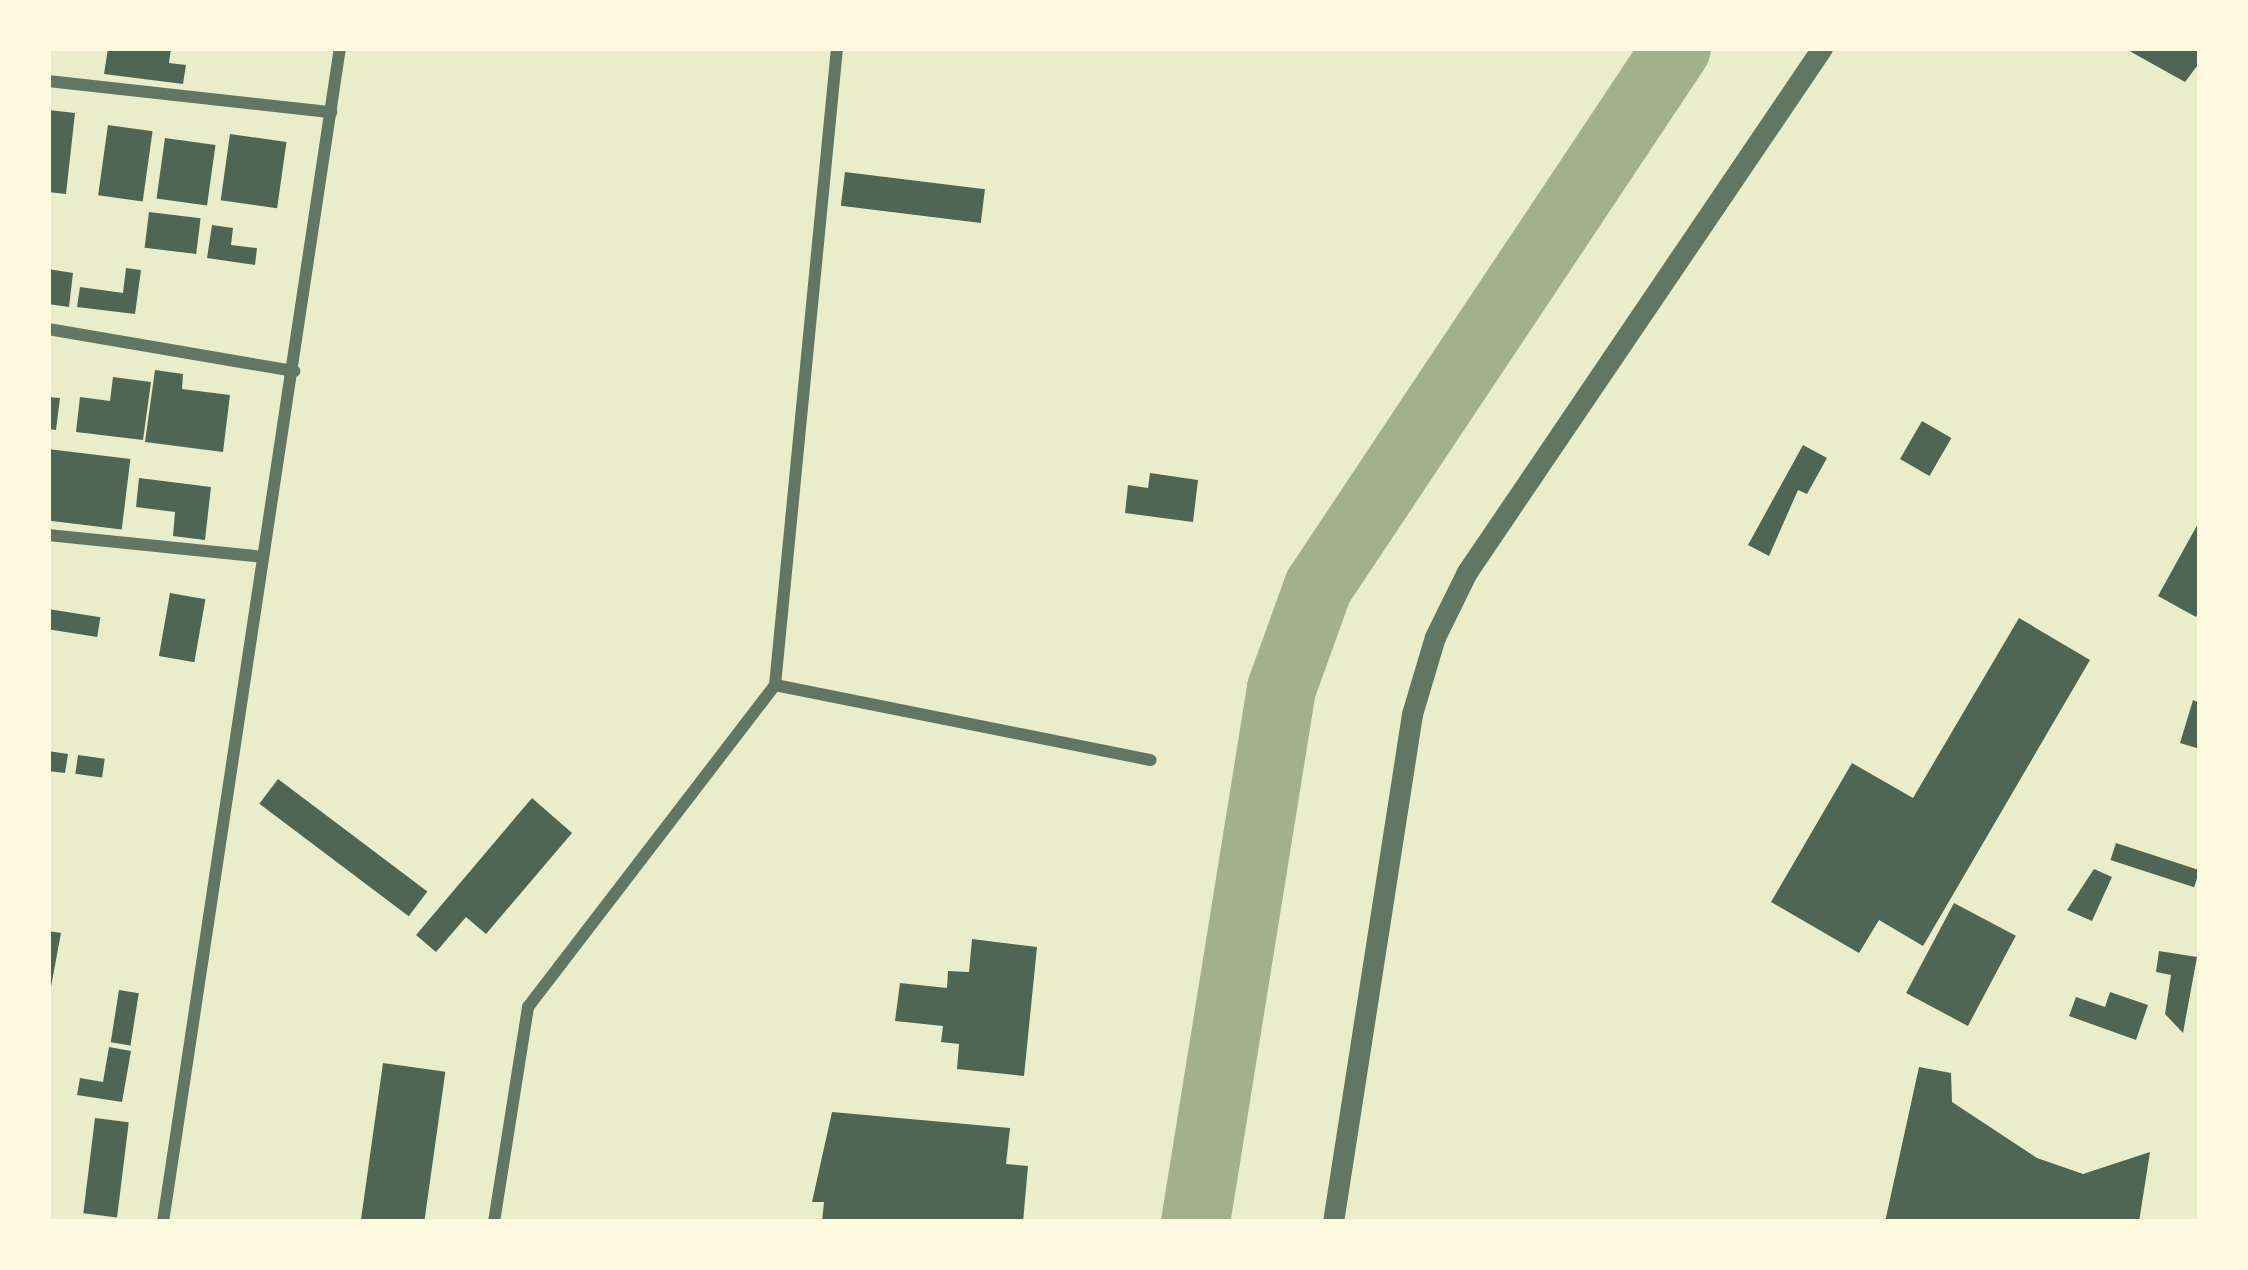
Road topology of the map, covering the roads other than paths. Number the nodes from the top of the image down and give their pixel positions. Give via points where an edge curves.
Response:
1 (340, 48) edge
2 (837, 48) edge
3 (1822, 48) edge
4 (48, 81) edge
5 (332, 112) junction
6 (48, 328) edge
7 (294, 371) junction
8 (48, 535) edge
9 (263, 557) junction
10 (775, 685) junction
11 (1151, 760) dead end
12 (163, 1222) edge
13 (494, 1222) edge
14 (1333, 1222) edge

1 - 5 street
2 - 10 street
3 - 14 street via 1478,554 1435,638 1412,714
4 - 5 street
5 - 7 street
6 - 7 street
7 - 9 street
8 - 9 street
9 - 12 street
10 - 11 street
10 - 13 street via 528,1007

